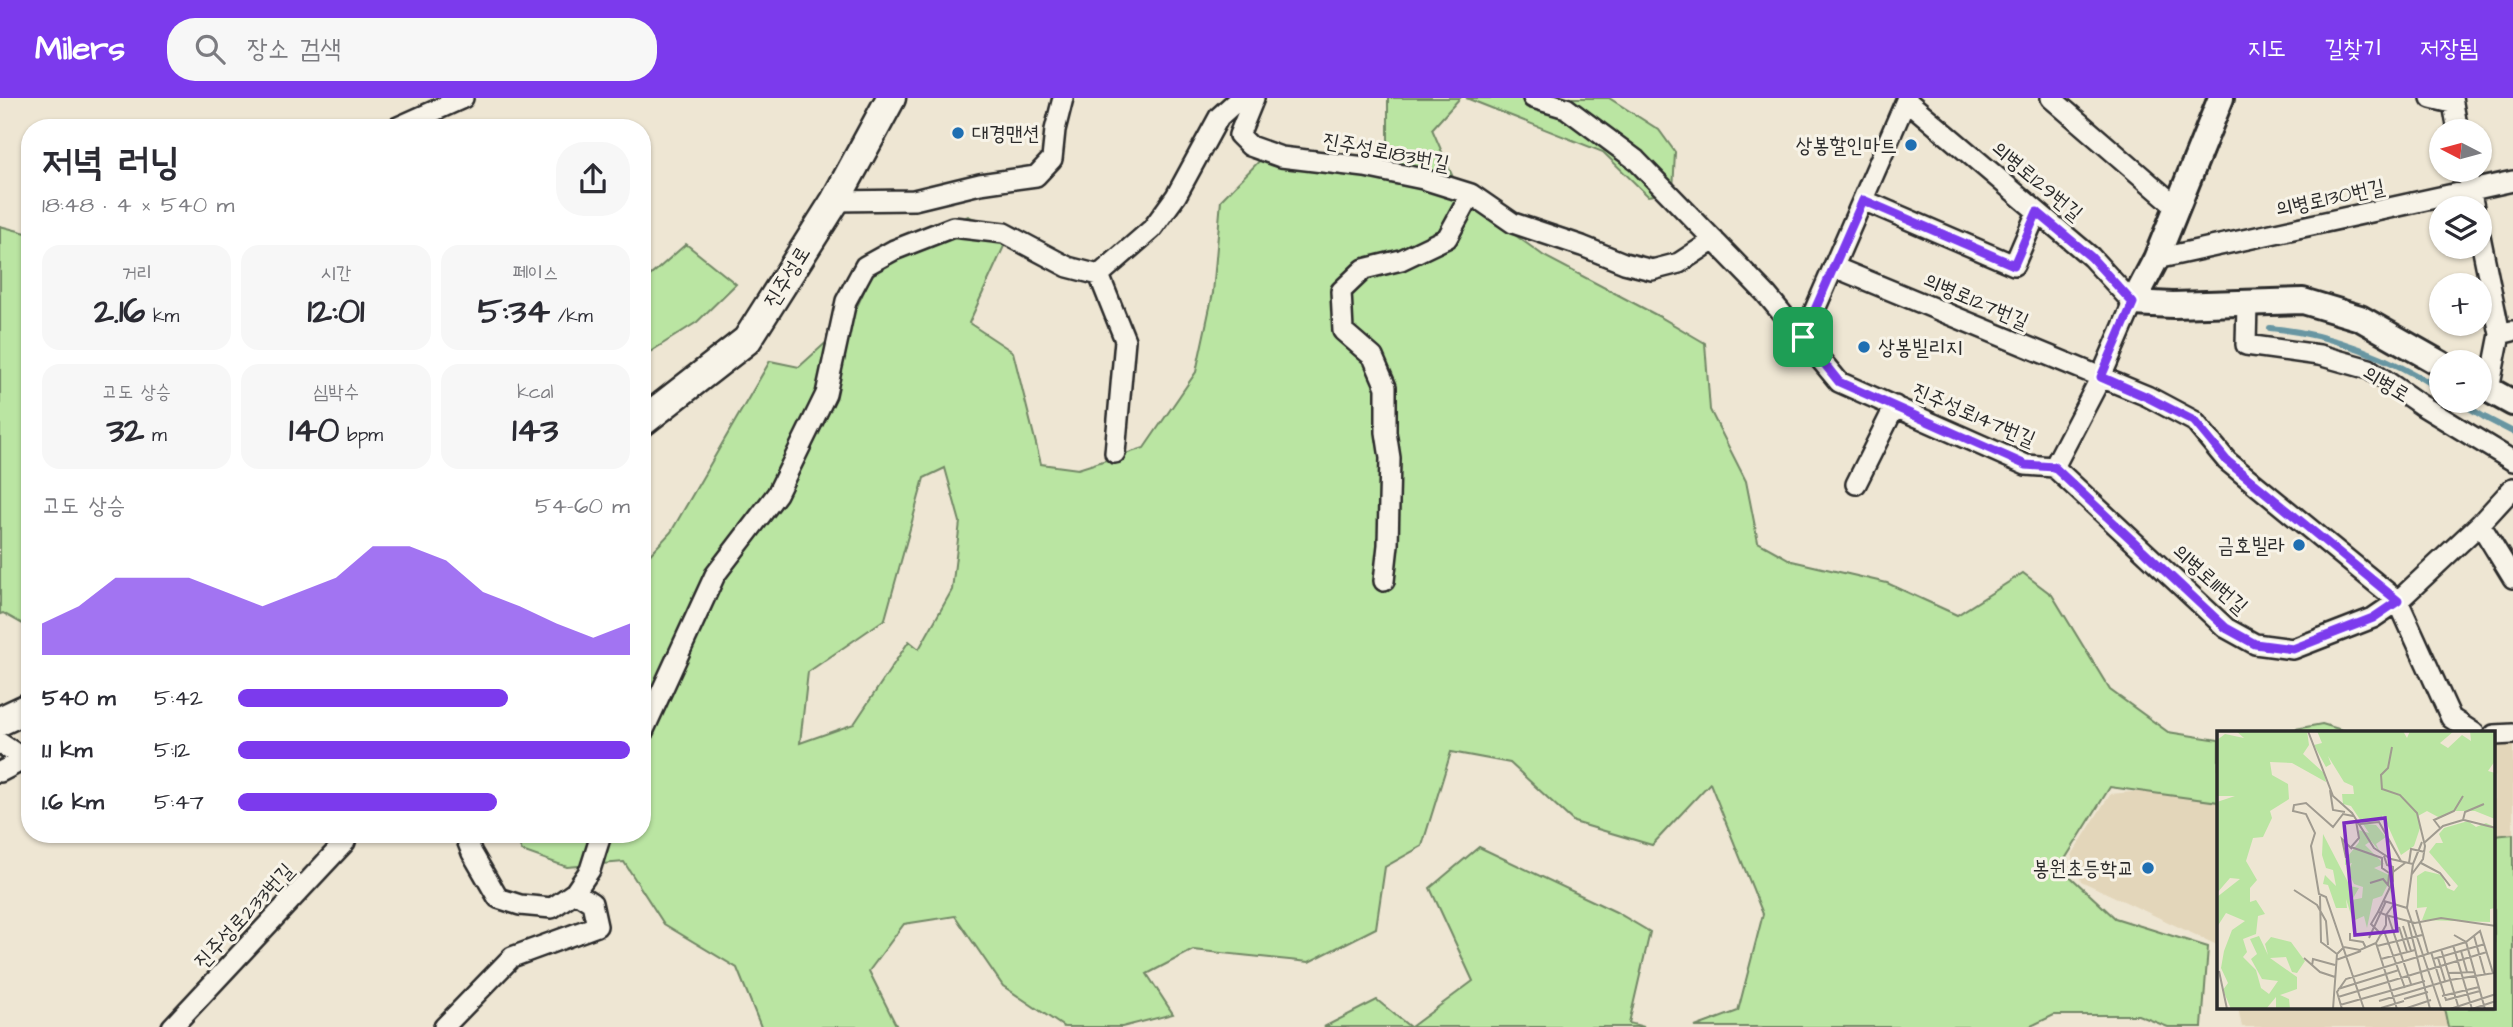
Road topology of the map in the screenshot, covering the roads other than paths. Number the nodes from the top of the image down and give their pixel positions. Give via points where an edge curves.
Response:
1 (463, 98) edge
2 (891, 98) edge
3 (1063, 98) edge
4 (1240, 98) edge
5 (1254, 98) edge
6 (1533, 98) edge
7 (2051, 98) edge
8 (2221, 98) edge
9 (2431, 98) edge
10 (1907, 99) edge
11 (2452, 101) edge
12 (416, 119) edge
13 (2456, 119) edge
14 (2513, 181) edge
15 (1471, 194) junction
16 (2479, 196) edge
17 (1863, 200) junction
18 (835, 201) junction
19 (2177, 207) junction
20 (2429, 207) edge
21 (2037, 212) junction
22 (1714, 240) junction
23 (2156, 259) junction
24 (2486, 259) edge
25 (1834, 267) junction
26 (1099, 275) junction
27 (2133, 303) junction
28 (2247, 303) junction
29 (2507, 332) edge
30 (1803, 337) junction
31 (2429, 357) edge
32 (2492, 370) edge
33 (2101, 377) junction
34 (2492, 392) edge
35 (2513, 403) edge
36 (1895, 406) junction
37 (651, 415) edge
38 (1115, 453) dead end
39 (2513, 461) edge
40 (2054, 467) junction
41 (1856, 484) dead end
42 (2513, 488) edge
43 (2480, 524) junction
44 (2513, 578) edge
45 (1384, 581) dead end
46 (2398, 601) junction
47 (21, 711) edge
48 (651, 714) edge
49 (0, 720) edge
50 (2471, 731) edge
51 (0, 743) edge
52 (21, 757) edge
53 (21, 763) edge
54 (0, 772) edge
55 (344, 843) edge
56 (468, 843) edge
57 (598, 843) edge
58 (575, 892) junction
59 (172, 1027) edge
60 (444, 1027) edge

1 - 12 street
2 - 18 main road, 진주성로
3 - 18 street via 1052,159 1036,176 914,200
4 - 26 street via 1219,117 1176,196 1152,229
5 - 15 street, 진주성로183번길 via 1239,135 1250,146 1281,157 1423,178
6 - 22 street, 진주성로147번길 via 1566,107 1636,160
7 - 19 street
8 - 19 street
9 - 11 street
10 - 17 street
10 - 21 street, 의병로129번길
11 - 13 street
14 - 16 street, 의병로130번길
15 - 22 street via 1513,223 1652,270 1679,263
15 - 45 street, 진주성로183번길 via 1447,238 1401,260 1364,270 1341,290 1343,331 1373,358 1386,387 1390,458
17 - 21 street via 2014,265
17 - 25 street
18 - 37 main road, 진주성로 via 747,340
19 - 23 street
20 - 23 street, 의병로130번길
21 - 27 street, 의병로129번길 via 2091,257
22 - 30 street, 진주성로147번길
23 - 27 street
24 - 29 street
25 - 30 street
25 - 33 street, 의병로127번길
26 - 38 street via 1125,340
26 - 48 street via 1068,268 1004,233 953,228 865,266 846,301 826,394 777,494 715,575
27 - 28 street, 의병로
27 - 33 street, 진주성로147번길
28 - 31 street, 의병로 via 2303,301 2360,318
28 - 39 street, 의병로 via 2246,345 2319,355 2369,369
29 - 32 street
30 - 36 street, 진주성로147번길 via 1839,382
33 - 40 street, 진주성로147번길
33 - 46 street via 2194,421 2227,461
34 - 35 street
36 - 40 street, 진주성로147번길 via 2026,465
36 - 41 street
40 - 46 street, 의병로111번길 via 2226,628 2255,644 2293,649 2373,618
42 - 43 street, 의병로111번길
43 - 44 street
43 - 46 street, 의병로111번길
46 - 50 street via 2451,718
47 - 49 main road
51 - 52 street
53 - 54 street
55 - 59 street, 진주성로233번길
56 - 58 street via 498,898 552,908
57 - 58 street via 590,870
58 - 60 street via 592,903 597,926 512,957

